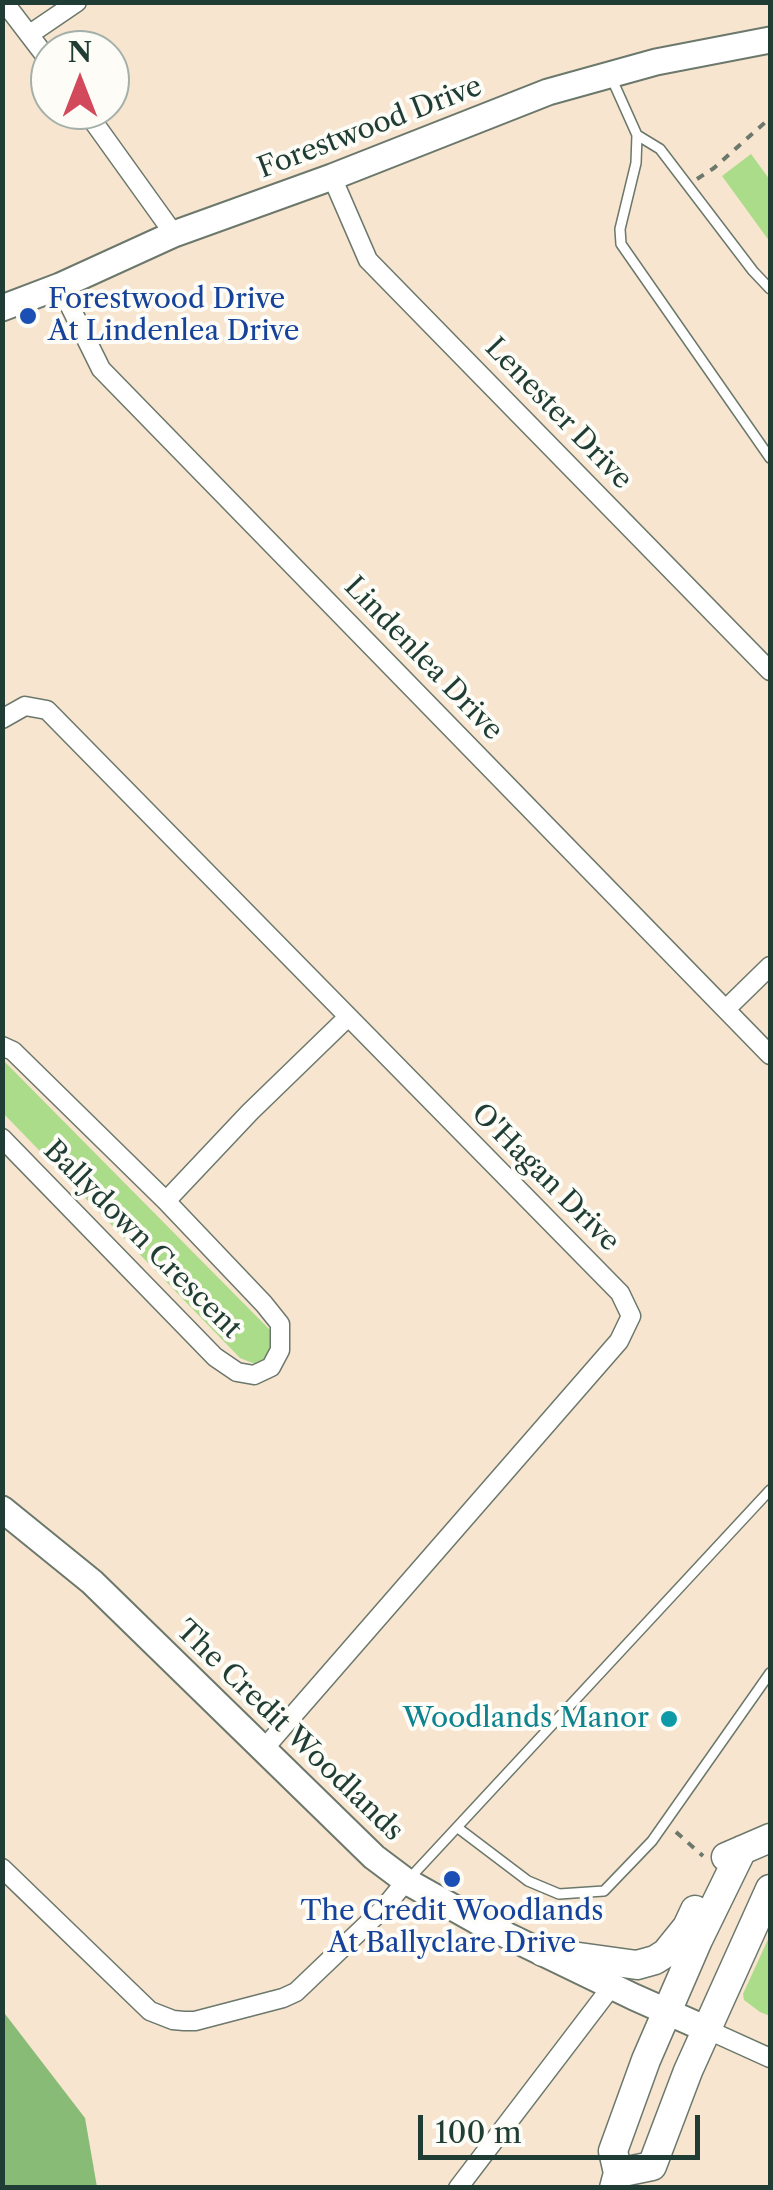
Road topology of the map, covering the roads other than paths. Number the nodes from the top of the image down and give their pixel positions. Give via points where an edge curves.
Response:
1 (4, 2) edge
2 (77, 2) edge
3 (36, 30) edge
4 (30, 34) edge
5 (770, 40) edge
6 (610, 74) junction
7 (99, 130) edge
8 (638, 135) junction
9 (332, 177) junction
10 (174, 234) junction
11 (60, 286) junction
12 (770, 289) edge
13 (2, 308) edge
14 (770, 458) edge
15 (770, 671) edge
16 (2, 719) edge
17 (770, 966) edge
18 (726, 1009) junction
19 (348, 1017) junction
20 (2, 1046) edge
21 (770, 1054) edge
22 (2, 1138) edge
23 (166, 1201) junction
24 (770, 1490) edge
25 (2, 1509) edge
26 (770, 1673) edge
27 (262, 1751) junction
28 (458, 1828) junction
29 (770, 1838) edge
30 (742, 1850) junction
31 (2, 1868) edge
32 (406, 1881) junction
33 (770, 1889) edge
34 (543, 1952) junction
35 (612, 1986) junction
36 (667, 2012) junction
37 (706, 2029) junction
38 (770, 2058) edge
39 (616, 2180) edge
40 (458, 2188) edge

1 - 4 street
2 - 3 street
5 - 6 street, Forestwood Drive
6 - 8 lane
6 - 9 street, Forestwood Drive
7 - 10 street
8 - 12 lane via 660,149
8 - 14 lane via 621,244
9 - 10 street, Forestwood Drive
9 - 15 street, Lenester Drive via 368,260
10 - 11 street, Forestwood Drive
11 - 13 street, Forestwood Drive
11 - 18 street, Lindenlea Drive via 101,368
16 - 19 street, O'Hagan Drive via 24,706 47,710
17 - 18 street
18 - 21 street, Lindenlea Drive
19 - 23 street, Ballydown Crescent
19 - 27 street, O'Hagan Drive via 620,1293 631,1316 619,1341
20 - 23 street, Ballydown Crescent
22 - 23 street, Ballydown Crescent via 215,1357 254,1375 271,1366 280,1350 280,1324
24 - 28 lane
25 - 27 street, The Credit Woodlands via 92,1582
26 - 28 lane via 652,1841 604,1891 559,1894 528,1881
27 - 32 street, The Credit Woodlands
28 - 32 lane
29 - 30 main road
30 - 34 main road via 720,1860 687,1927 654,1960 637,1966
30 - 36 main road
31 - 32 street via 150,2011 184,2021 296,1992
32 - 34 street, The Credit Woodlands
33 - 37 main road
34 - 35 street, The Credit Woodlands
35 - 36 street, The Credit Woodlands
35 - 40 street
36 - 37 street, The Credit Woodlands
36 - 39 main road via 613,2151
37 - 38 street
37 - 39 main road via 652,2166

